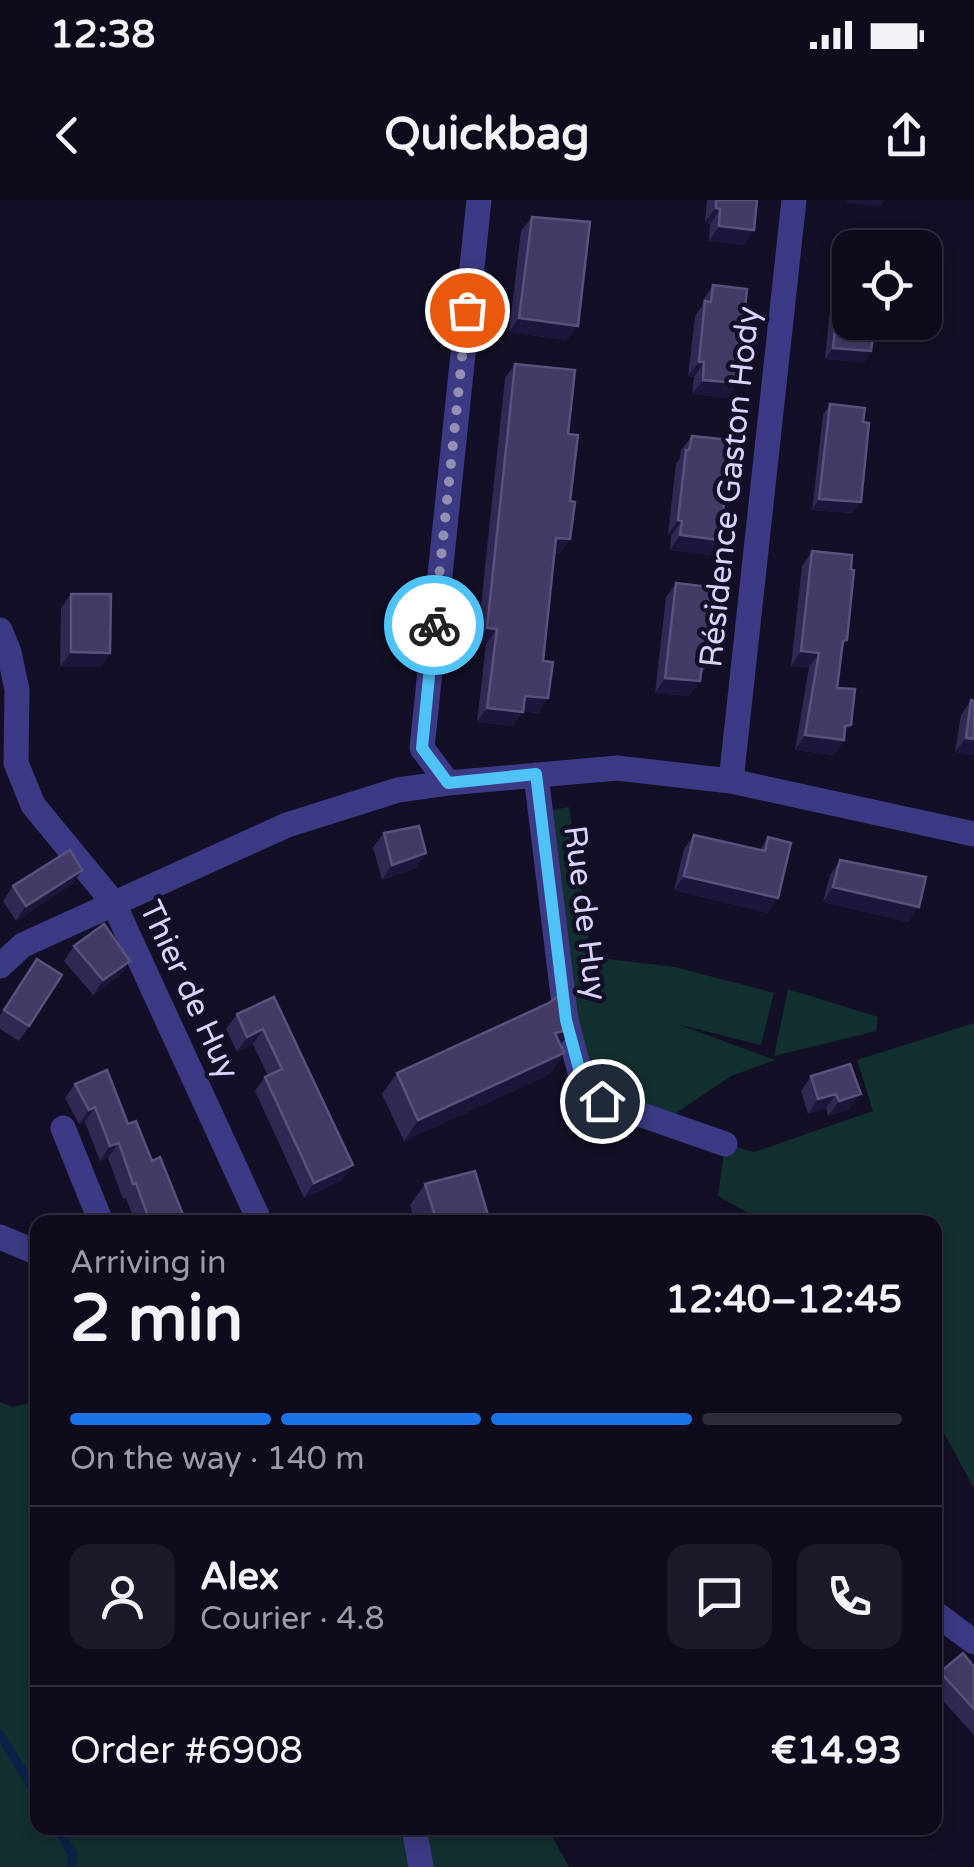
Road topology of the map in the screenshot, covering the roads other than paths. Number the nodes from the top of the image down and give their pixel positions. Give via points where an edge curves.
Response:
1 (478, 200) edge
2 (794, 200) edge
3 (0, 630) edge
4 (536, 774) junction
5 (731, 780) junction
6 (448, 783) junction
7 (974, 834) edge
8 (113, 902) junction
9 (0, 966) edge
10 (63, 1128) dead end
11 (725, 1144) dead end
12 (99, 1215) edge
13 (257, 1215) edge
14 (0, 1237) edge
15 (30, 1250) edge
16 (942, 1618) edge
17 (974, 1642) edge
18 (415, 1835) edge
19 (421, 1867) edge

1 - 6 street via 422,748
2 - 5 street, Résidence Gaston Hody
3 - 8 street via 17,690 16,763 33,805
4 - 5 street via 617,768
4 - 6 street
4 - 11 street, Rue de Huy via 566,1020 581,1076 602,1101
5 - 7 street
6 - 8 street via 398,790 286,825
8 - 9 street, Thier de Huy via 22,945
8 - 13 street, Thier de Huy
10 - 12 street
14 - 15 street
16 - 17 street
18 - 19 street

